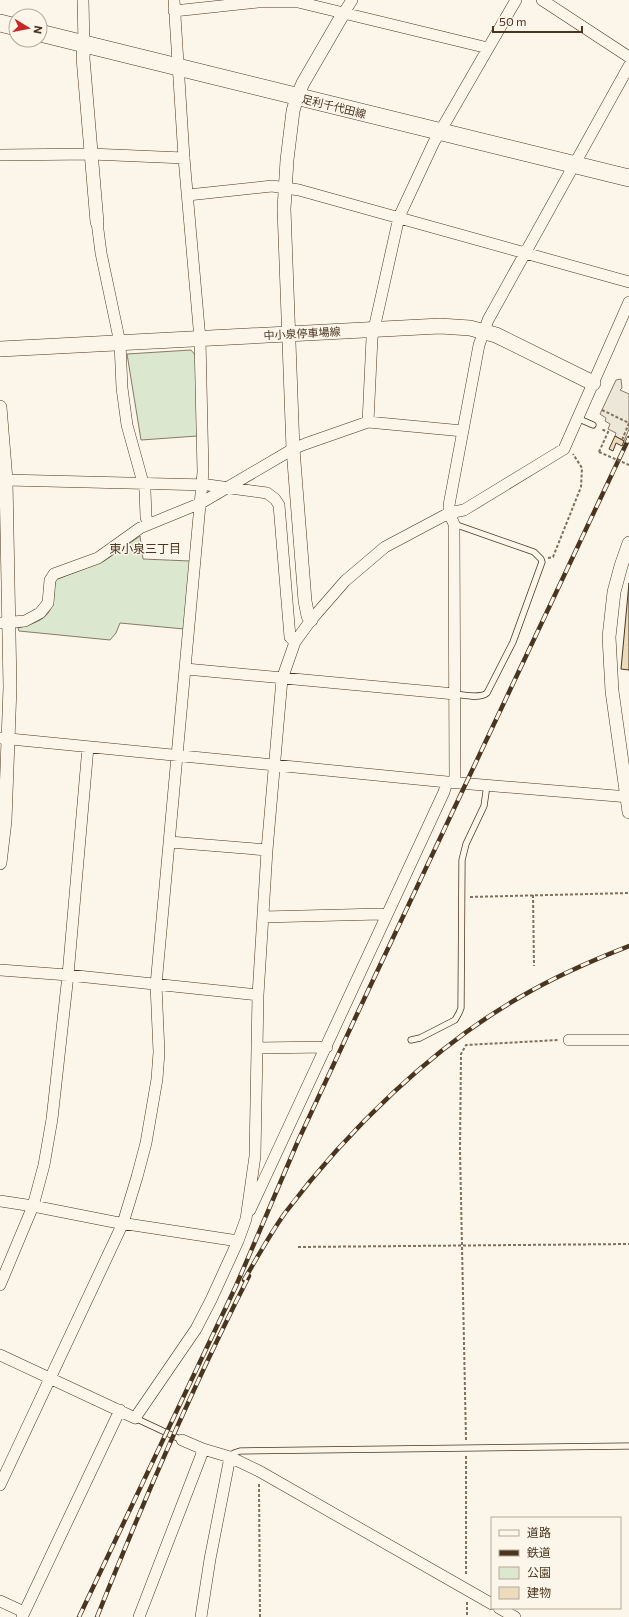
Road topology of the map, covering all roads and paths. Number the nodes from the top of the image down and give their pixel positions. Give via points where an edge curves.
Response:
1 (83, 0) edge
2 (352, 0) edge
3 (516, 0) edge
4 (542, 0) edge
5 (174, 6) edge
6 (343, 14) junction
7 (48, 35) edge
8 (84, 44) junction
9 (488, 48) junction
10 (629, 57) edge
11 (629, 66) edge
12 (178, 67) junction
13 (297, 97) junction
14 (439, 132) junction
15 (91, 154) junction
16 (0, 155) edge
17 (184, 158) junction
18 (575, 164) junction
19 (629, 178) edge
20 (285, 187) junction
21 (188, 195) junction
22 (398, 217) junction
23 (97, 222) joint
24 (525, 253) junction
25 (629, 282) edge
26 (629, 302) edge
27 (374, 330) junction
28 (483, 331) junction
29 (289, 334) junction
30 (200, 339) junction
31 (120, 344) junction
32 (0, 349) edge
33 (593, 383) junction
34 (0, 407) edge
35 (602, 410) dead end
36 (577, 418) junction
37 (368, 422) junction
38 (592, 425) joint
39 (462, 431) junction
40 (1, 435) edge
41 (622, 440) dead end
42 (565, 446) junction
43 (293, 448) junction
44 (629, 465) edge
45 (6, 480) junction
46 (144, 483) junction
47 (202, 485) junction
48 (227, 488) junction
49 (201, 503) junction
50 (449, 513) junction
51 (148, 524) junction
52 (454, 524) junction
53 (629, 543) edge
54 (541, 559) junction
55 (303, 567) junction
56 (625, 568) edge
57 (284, 571) junction
58 (4, 574) edge
59 (311, 620) junction
60 (4, 623) edge
61 (295, 642) junction
62 (186, 669) junction
63 (282, 679) junction
64 (455, 694) junction
65 (4, 739) edge
66 (88, 747) junction
67 (178, 755) junction
68 (275, 764) junction
69 (451, 782) junction
70 (487, 785) junction
71 (628, 797) edge
72 (629, 812) edge
73 (170, 842) junction
74 (268, 850) junction
75 (0, 863) edge
76 (629, 893) edge
77 (533, 895) junction
78 (462, 897) junction
79 (386, 916) junction
80 (263, 917) junction
81 (534, 966) dead end
82 (0, 970) edge
83 (68, 975) junction
84 (156, 985) junction
85 (258, 995) junction
86 (411, 1040) dead end
87 (569, 1040) joint
88 (629, 1040) edge
89 (327, 1047) junction
90 (258, 1048) junction
91 (0, 1200) edge
92 (33, 1206) junction
93 (246, 1218) junction
94 (123, 1223) junction
95 (238, 1241) junction
96 (629, 1244) edge
97 (463, 1245) junction
98 (298, 1247) dead end
99 (0, 1285) edge
100 (0, 1355) edge
101 (50, 1378) junction
102 (120, 1410) junction
103 (135, 1418) junction
104 (182, 1440) joint
105 (629, 1446) edge
106 (466, 1448) junction
107 (203, 1449) junction
108 (230, 1457) junction
109 (259, 1471) junction
110 (0, 1485) edge
111 (466, 1590) junction
112 (0, 1601) edge
113 (491, 1603) edge
114 (501, 1609) edge
115 (23, 1614) edge
116 (139, 1617) edge
117 (201, 1617) edge
118 (260, 1617) edge
119 (515, 1617) edge

1 - 8 street
2 - 6 street
3 - 9 street
4 - 10 street
5 - 6 street via 298,2
5 - 12 street
6 - 9 street
6 - 13 street
7 - 8 main road, 足利千代田線
8 - 12 main road, 足利千代田線
8 - 15 street
9 - 14 street
11 - 18 street
12 - 13 main road, 足利千代田線
12 - 17 street
13 - 14 main road, 足利千代田線
13 - 20 street via 293,111
14 - 18 main road, 足利千代田線
14 - 22 street
15 - 16 street
15 - 17 street
15 - 23 street
17 - 21 street
18 - 19 main road, 足利千代田線
18 - 24 street
20 - 21 street via 272,186
20 - 22 street
20 - 29 street
21 - 30 street
22 - 24 street
22 - 27 street
23 - 31 street
24 - 25 street
24 - 28 street
26 - 33 street
27 - 28 main road, 中小泉停車場線 via 455,326
27 - 29 main road, 中小泉停車場線
27 - 37 street
28 - 33 main road, 中小泉停車場線 via 514,343
28 - 39 street
29 - 30 main road, 中小泉停車場線
29 - 43 street
30 - 31 main road, 中小泉停車場線
30 - 47 street
31 - 32 main road, 中小泉停車場線
31 - 46 street via 127,426
33 - 36 street
34 - 40 street
35 - 41 path via 629,423
36 - 38 lane
36 - 42 street
37 - 39 street
37 - 43 street
38 - 44 path, bridge via 608,432 599,452
39 - 50 street
40 - 45 street
42 - 50 street via 562,451 464,510
42 - 54 path via 582,468 580,492 553,557
43 - 48 street
43 - 55 street
45 - 46 street
45 - 58 street
46 - 47 street
46 - 51 street
47 - 48 street
47 - 49 street
48 - 49 street
48 - 57 street via 267,493 275,499 279,505
49 - 51 street
49 - 62 street
50 - 52 street
50 - 59 street via 385,547 345,581
51 - 60 street via 98,558 54,574 50,580 48,603 40,613 25,621
52 - 54 lane via 534,552
52 - 64 street
53 - 56 street
54 - 64 lane via 513,642 487,693 484,696
55 - 57 street
55 - 59 street via 305,601
56 - 71 street via 611,614 609,650 612,691
57 - 61 street via 290,637
58 - 60 street
59 - 61 street
60 - 65 street via 10,686
61 - 63 street
62 - 63 street
62 - 67 street
63 - 64 street
63 - 68 street
64 - 69 street
65 - 66 street
65 - 75 street via 4,821
66 - 67 street
66 - 83 street
67 - 68 street
67 - 73 street
68 - 69 street
68 - 74 street
69 - 70 street
69 - 79 street
70 - 71 street
70 - 78 lane via 484,806 466,844 462,860
71 - 72 street
73 - 74 street
73 - 84 street
74 - 80 street
76 - 77 path
77 - 78 path
77 - 81 path
78 - 86 lane via 461,1008 455,1020
79 - 80 street via 380,914
79 - 89 street
80 - 85 street
82 - 83 street
83 - 84 street
83 - 92 street via 50,1127 44,1165
84 - 85 street
84 - 94 street via 159,1052 154,1107
85 - 90 street
87 - 88 street
87 - 97 path via 466,1045 463,1048 460,1126
89 - 90 street
89 - 93 street
90 - 93 street via 255,1156
91 - 92 street
92 - 94 street
92 - 99 street
93 - 95 street
94 - 95 street
94 - 101 street
95 - 103 street via 196,1329
96 - 97 path
97 - 98 path
97 - 106 path
100 - 101 street
101 - 102 street
101 - 110 street
102 - 103 street
102 - 115 street
103 - 104 lane
104 - 107 street
105 - 106 lane
106 - 108 lane via 240,1451
106 - 111 path
107 - 108 street
107 - 116 street
108 - 109 street
108 - 117 street
109 - 111 street
109 - 118 path
111 - 113 street
112 - 115 street
114 - 119 street

